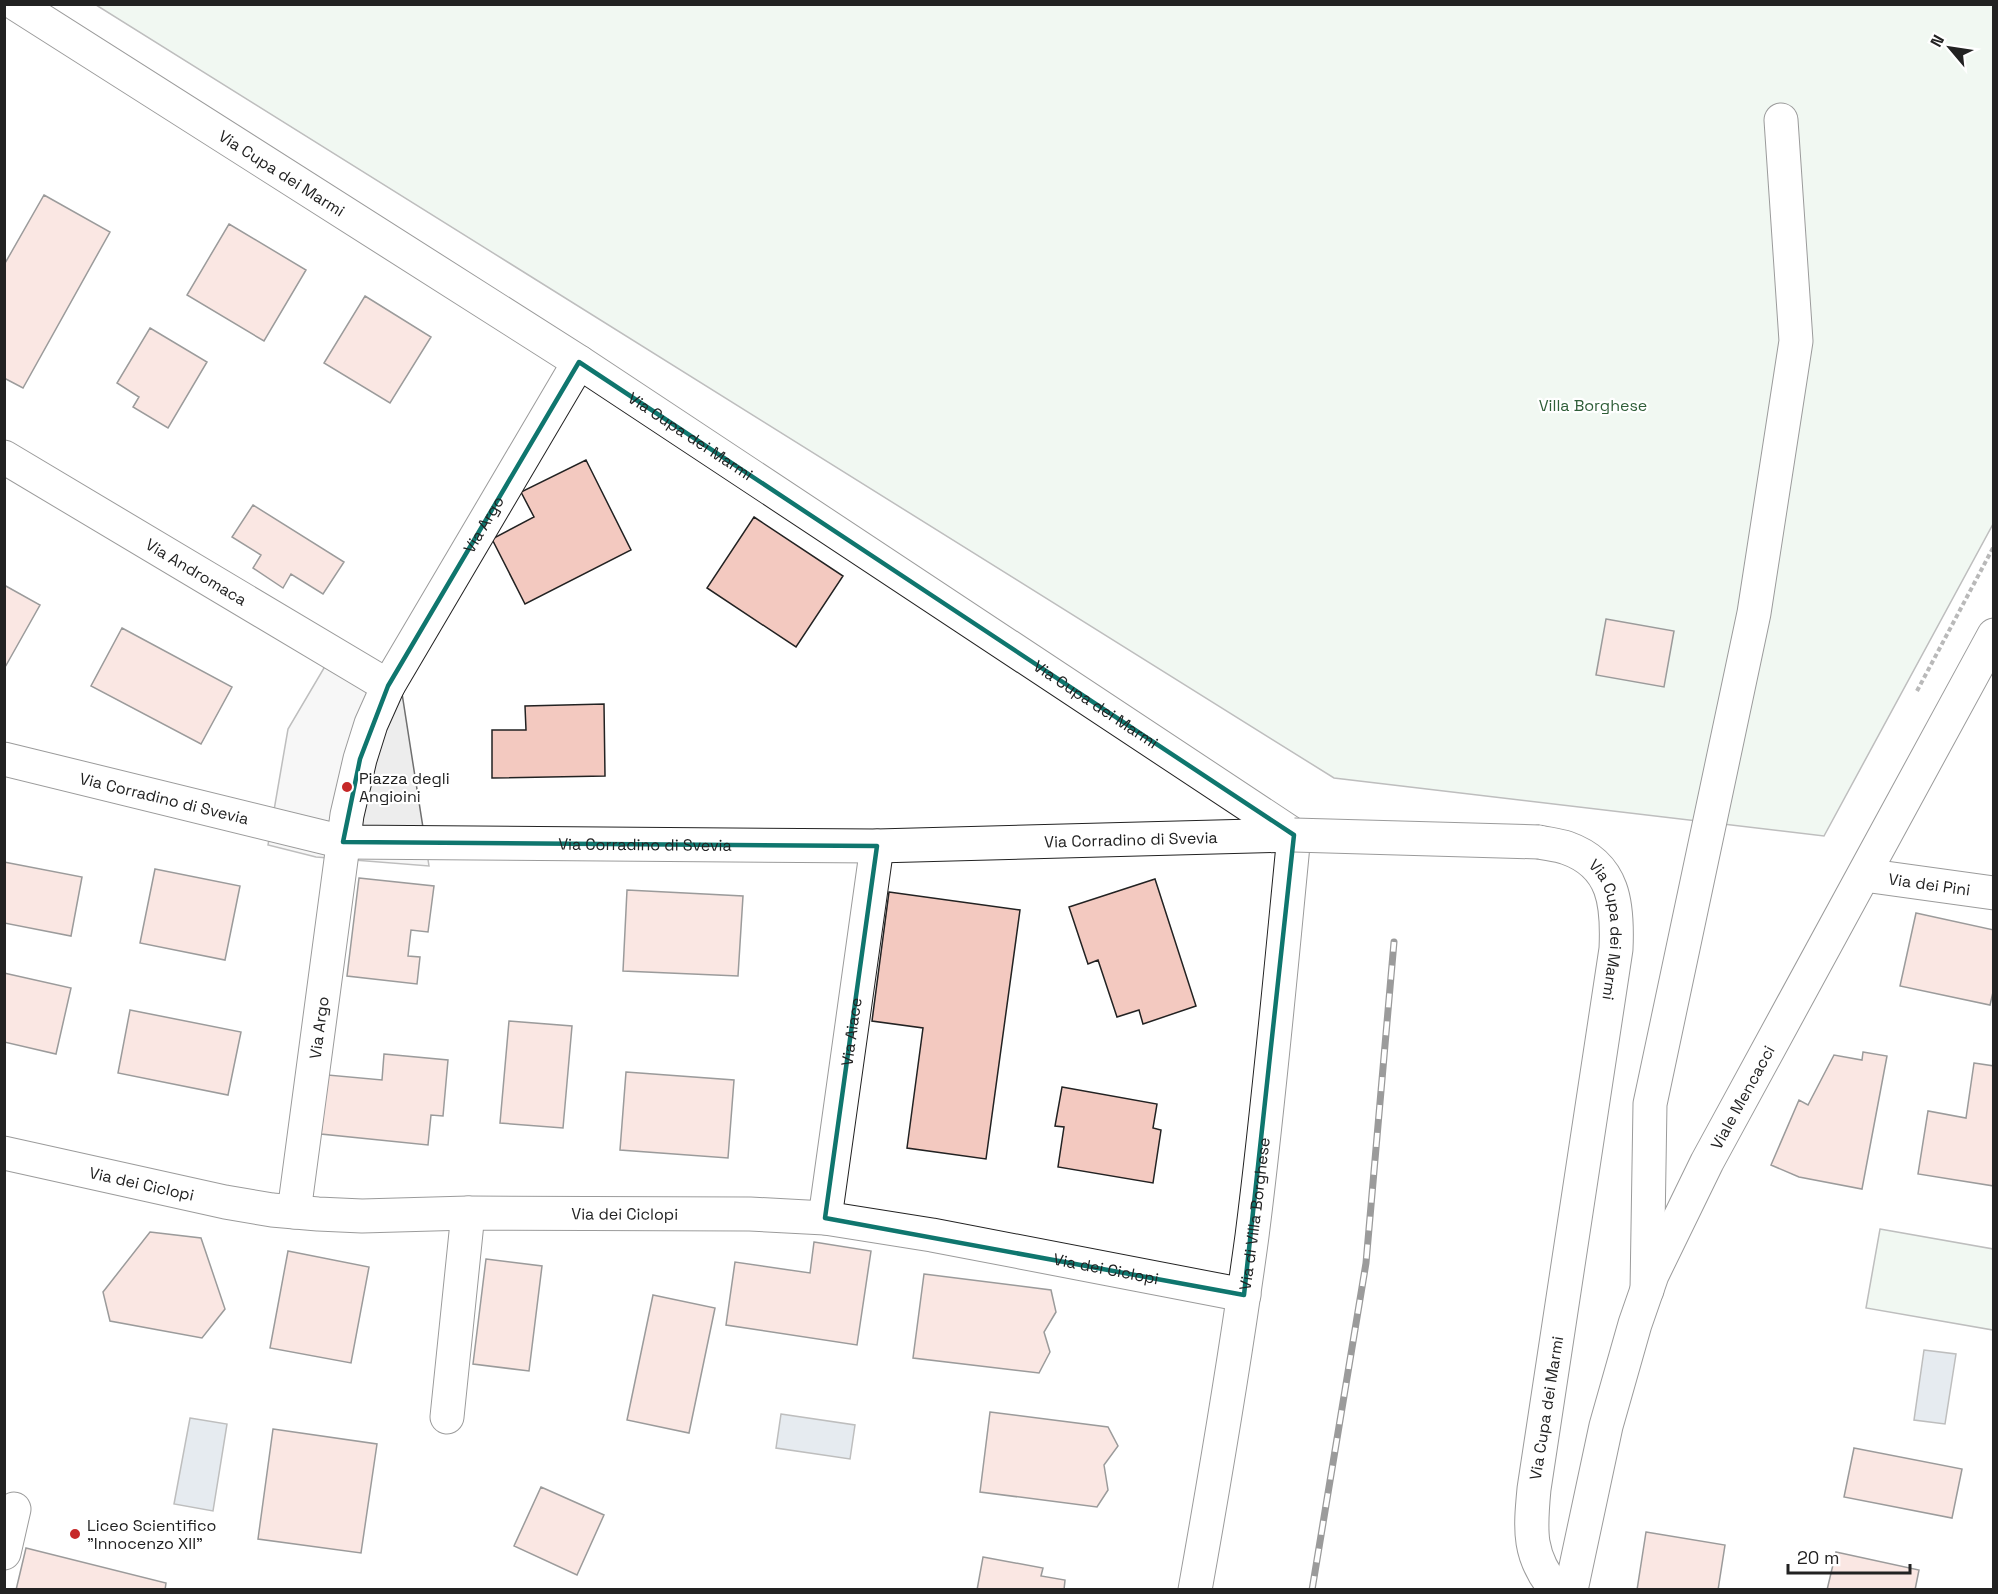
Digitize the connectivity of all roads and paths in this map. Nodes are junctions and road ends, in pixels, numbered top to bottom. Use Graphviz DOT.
graph roads {
  1 [pos="16,4"];
  2 [pos="1781,120"];
  3 [pos="579,362"];
  4 [pos="4,458"];
  5 [pos="1994,635"];
  6 [pos="388,686"];
  7 [pos="4,759"];
  8 [pos="1294,835"];
  9 [pos="344,842"];
  10 [pos="877,846"];
  11 [pos="1864,875"];
  12 [pos="1994,893"];
  13 [pos="4,1153"];
  14 [pos="294,1212"];
  15 [pos="468,1213"];
  16 [pos="825,1218"];
  17 [pos="1647,1290"];
  18 [pos="1244,1295"];
  19 [pos="447,1417"];
  20 [pos="14,1509"];
  21 [pos="4,1553"];
  22 [pos="1195,1590"];
  23 [pos="1556,1590"];
  24 [pos="1571,1590"];
  1 -- 3 [label="street, Via Cupa dei Marmi"];
  2 -- 17 [label="street"];
  3 -- 6 [label="street, Via Argo"];
  3 -- 8 [label="street, Via Cupa dei Marmi"];
  4 -- 6 [label="street, Via Andromaca"];
  5 -- 11 [label="street, Viale Mencacci"];
  6 -- 9 [label="street"];
  7 -- 9 [label="street, Via Corradino di Svevia"];
  8 -- 10 [label="street, Via Corradino di Svevia"];
  8 -- 18 [label="street, Via di Villa Borghese"];
  8 -- 23 [label="street, Via Cupa dei Marmi, bridge"];
  9 -- 10 [label="street, Via Corradino di Svevia"];
  9 -- 14 [label="street, Via Argo"];
  10 -- 16 [label="street, Via Aiace"];
  11 -- 12 [label="street, Via dei Pini"];
  11 -- 17 [label="street, Viale Mencacci"];
  13 -- 14 [label="street, Via dei Ciclopi"];
  14 -- 15 [label="street, Via dei Ciclopi"];
  15 -- 16 [label="street, Via dei Ciclopi"];
  15 -- 19 [label="street"];
  16 -- 18 [label="street, Via dei Ciclopi"];
  17 -- 24 [label="street, Viale Mencacci"];
  18 -- 22 [label="street, Via di Villa Borghese"];
  20 -- 21 [label="street"];
}
